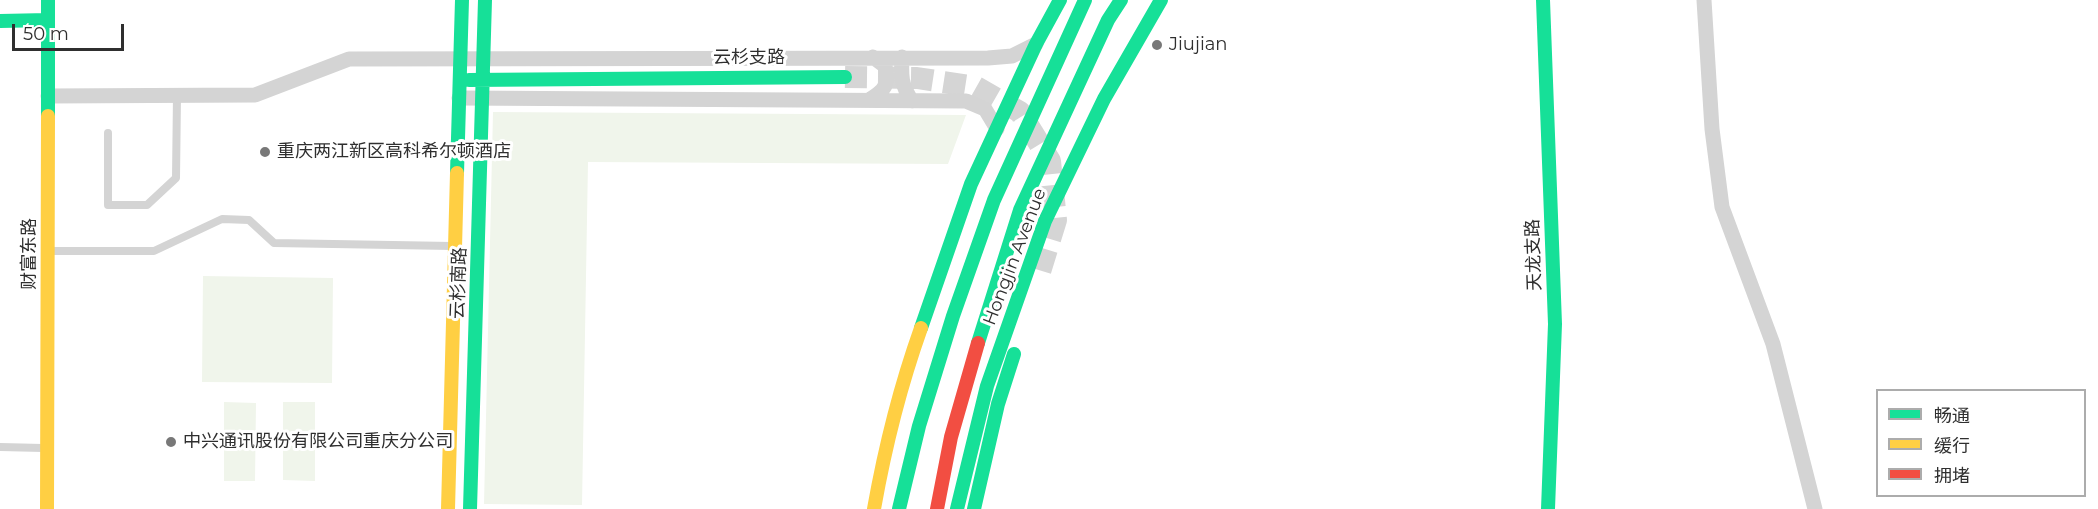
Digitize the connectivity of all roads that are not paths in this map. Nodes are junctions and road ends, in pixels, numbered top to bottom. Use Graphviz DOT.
graph roads {
  1 [pos="48,0"];
  2 [pos="462,0"];
  3 [pos="485,0"];
  4 [pos="1060,0"];
  5 [pos="1085,0"];
  6 [pos="1121,0"];
  7 [pos="1161,0"];
  8 [pos="1543,0"];
  9 [pos="1704,0"];
  10 [pos="0,21"];
  11 [pos="48,21"];
  12 [pos="1036,44"];
  13 [pos="873,57"];
  14 [pos="902,57"];
  15 [pos="460,59"];
  16 [pos="484,59"];
  17 [pos="845,77"];
  18 [pos="459,80"];
  19 [pos="483,80"];
  20 [pos="177,95"];
  21 [pos="48,96"];
  22 [pos="459,98"];
  23 [pos="483,98"];
  24 [pos="868,100"];
  25 [pos="912,101"];
  26 [pos="996,129"];
  27 [pos="108,133"];
  28 [pos="455,246"];
  29 [pos="48,251"];
  30 [pos="1039,275"];
  31 [pos="0,447"];
  32 [pos="47,448"];
  33 [pos="47,509"];
  34 [pos="447,509"];
  35 [pos="470,509"];
  36 [pos="874,509"];
  37 [pos="899,509"];
  38 [pos="937,509"];
  39 [pos="957,509"];
  40 [pos="974,509"];
  41 [pos="1548,509"];
  42 [pos="1815,509"];
  1 -- 11 [label="main road, 财富东路"];
  2 -- 15 [label="main road, 云杉南路"];
  3 -- 16 [label="main road, 云杉南路"];
  4 -- 12 [label="main road"];
  5 -- 37 [label="main road, Hongjin Avenue"];
  6 -- 38 [label="main road, Hongjin Avenue"];
  7 -- 39 [label="main road, Hongjin Avenue"];
  8 -- 41 [label="main road, 天龙支路"];
  9 -- 42 [label="street"];
  10 -- 11 [label="main road"];
  11 -- 21 [label="main road, 财富东路"];
  12 -- 14 [label="street, 云杉支路"];
  12 -- 26 [label="main road"];
  13 -- 14 [label="street, 云杉支路"];
  13 -- 16 [label="street, 云杉支路"];
  13 -- 24 [label="street"];
  14 -- 25 [label="street"];
  15 -- 16 [label="street, 云杉支路"];
  15 -- 18 [label="main road, 云杉南路"];
  15 -- 20 [label="street, 云杉支路"];
  16 -- 19 [label="main road, 云杉南路"];
  17 -- 19 [label="main road"];
  18 -- 19 [label="main road"];
  18 -- 22 [label="main road, 云杉南路"];
  19 -- 23 [label="main road, 云杉南路"];
  20 -- 21 [label="street, 云杉支路"];
  20 -- 27 [label="lane"];
  21 -- 29 [label="main road, 财富东路"];
  22 -- 23 [label="street"];
  22 -- 28 [label="main road, 云杉南路"];
  23 -- 24 [label="street"];
  23 -- 35 [label="main road, 云杉南路"];
  24 -- 25 [label="street"];
  25 -- 26 [label="street"];
  26 -- 36 [label="main road"];
  28 -- 29 [label="lane"];
  28 -- 34 [label="main road, 云杉南路"];
  29 -- 32 [label="main road, 财富东路"];
  30 -- 40 [label="main road"];
  31 -- 32 [label="lane"];
  32 -- 33 [label="main road, 财富东路"];
}
